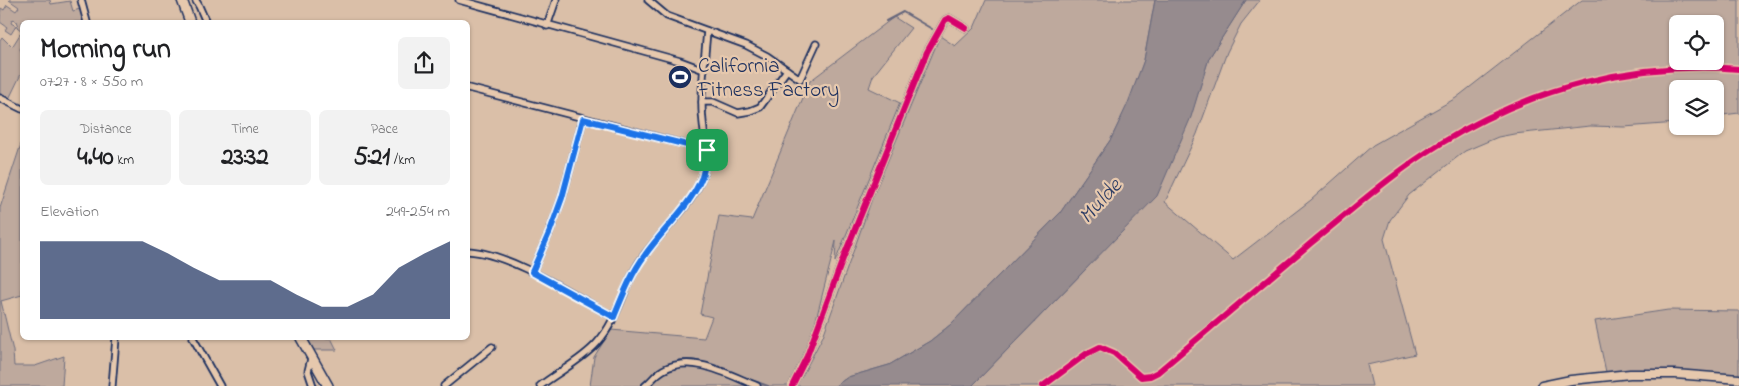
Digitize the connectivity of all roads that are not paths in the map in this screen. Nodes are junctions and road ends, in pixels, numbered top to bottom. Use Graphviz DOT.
graph roads {
  1 [pos="81,0"];
  2 [pos="459,0"];
  3 [pos="556,0"];
  4 [pos="648,0"];
  5 [pos="196,1"];
  6 [pos="184,4"];
  7 [pos="86,20"];
  8 [pos="189,20"];
  9 [pos="205,20"];
  10 [pos="547,26"];
  11 [pos="966,28"];
  12 [pos="707,31"];
  13 [pos="816,44"];
  14 [pos="704,70"];
  15 [pos="787,70"];
  16 [pos="470,89"];
  17 [pos="0,98"];
  18 [pos="702,102"];
  19 [pos="20,108"];
  20 [pos="583,119"];
  21 [pos="707,150"];
  22 [pos="470,251"];
  23 [pos="532,272"];
  24 [pos="614,317"];
  25 [pos="116,340"];
  26 [pos="194,340"];
  27 [pos="302,340"];
  28 [pos="492,347"];
  29 [pos="312,359"];
  30 [pos="1739,379"];
  31 [pos="112,386"];
  32 [pos="220,386"];
  33 [pos="313,386"];
  34 [pos="328,386"];
  35 [pos="445,386"];
  36 [pos="540,386"];
  37 [pos="645,386"];
  38 [pos="757,386"];
  39 [pos="792,386"];
  40 [pos="1542,386"];
  1 -- 7 [label="street"];
  2 -- 10 [label="street"];
  3 -- 10 [label="street"];
  4 -- 12 [label="street"];
  5 -- 6 [label="street"];
  5 -- 9 [label="street"];
  6 -- 8 [label="main road"];
  10 -- 14 [label="street"];
  11 -- 39 [label="street"];
  12 -- 14 [label="street"];
  12 -- 15 [label="street"];
  13 -- 15 [label="street"];
  14 -- 18 [label="street"];
  15 -- 18 [label="street"];
  16 -- 20 [label="street"];
  17 -- 19 [label="street"];
  18 -- 21 [label="street"];
  20 -- 21 [label="street"];
  20 -- 23 [label="street"];
  21 -- 24 [label="street"];
  22 -- 23 [label="street"];
  23 -- 24 [label="street"];
  24 -- 36 [label="street"];
  25 -- 31 [label="street"];
  26 -- 32 [label="street"];
  27 -- 29 [label="main road"];
  28 -- 35 [label="street"];
  29 -- 33 [label="street"];
  29 -- 34 [label="main road"];
  30 -- 40 [label="main road"];
  37 -- 38 [label="street"];
}
